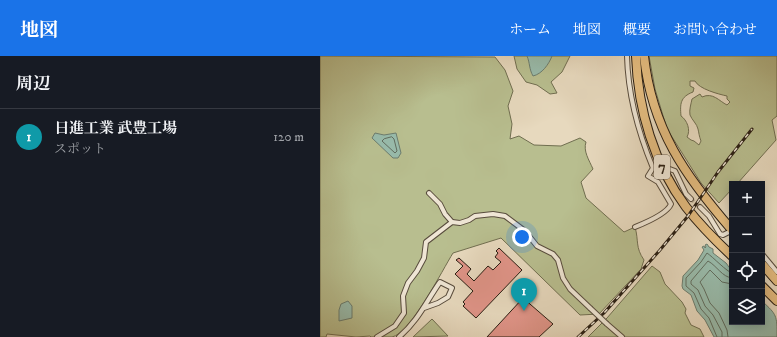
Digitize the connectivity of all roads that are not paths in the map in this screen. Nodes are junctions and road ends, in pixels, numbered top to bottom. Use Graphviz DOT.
graph roads {
  1 [pos="627,56"];
  2 [pos="636,56"];
  3 [pos="644,56"];
  4 [pos="667,168"];
  5 [pos="429,193"];
  6 [pos="691,200"];
  7 [pos="700,207"];
  8 [pos="452,222"];
  9 [pos="636,227"];
  10 [pos="729,228"];
  11 [pos="729,232"];
  12 [pos="729,253"];
  13 [pos="765,258"];
  14 [pos="765,267"];
  15 [pos="777,272"];
  16 [pos="777,281"];
  17 [pos="765,289"];
  18 [pos="777,301"];
  19 [pos="424,308"];
  20 [pos="377,337"];
  21 [pos="399,337"];
  22 [pos="622,337"];
  1 -- 9 [label="street"];
  2 -- 12 [label="highway, 7"];
  3 -- 10 [label="highway, 7"];
  4 -- 6 [label="street"];
  5 -- 8 [label="street"];
  7 -- 11 [label="street"];
  8 -- 20 [label="street"];
  8 -- 22 [label="street, bridge"];
  13 -- 15 [label="street"];
  14 -- 16 [label="highway"];
  17 -- 18 [label="highway"];
  19 -- 19 [label="street"];
  19 -- 21 [label="street"];
}
